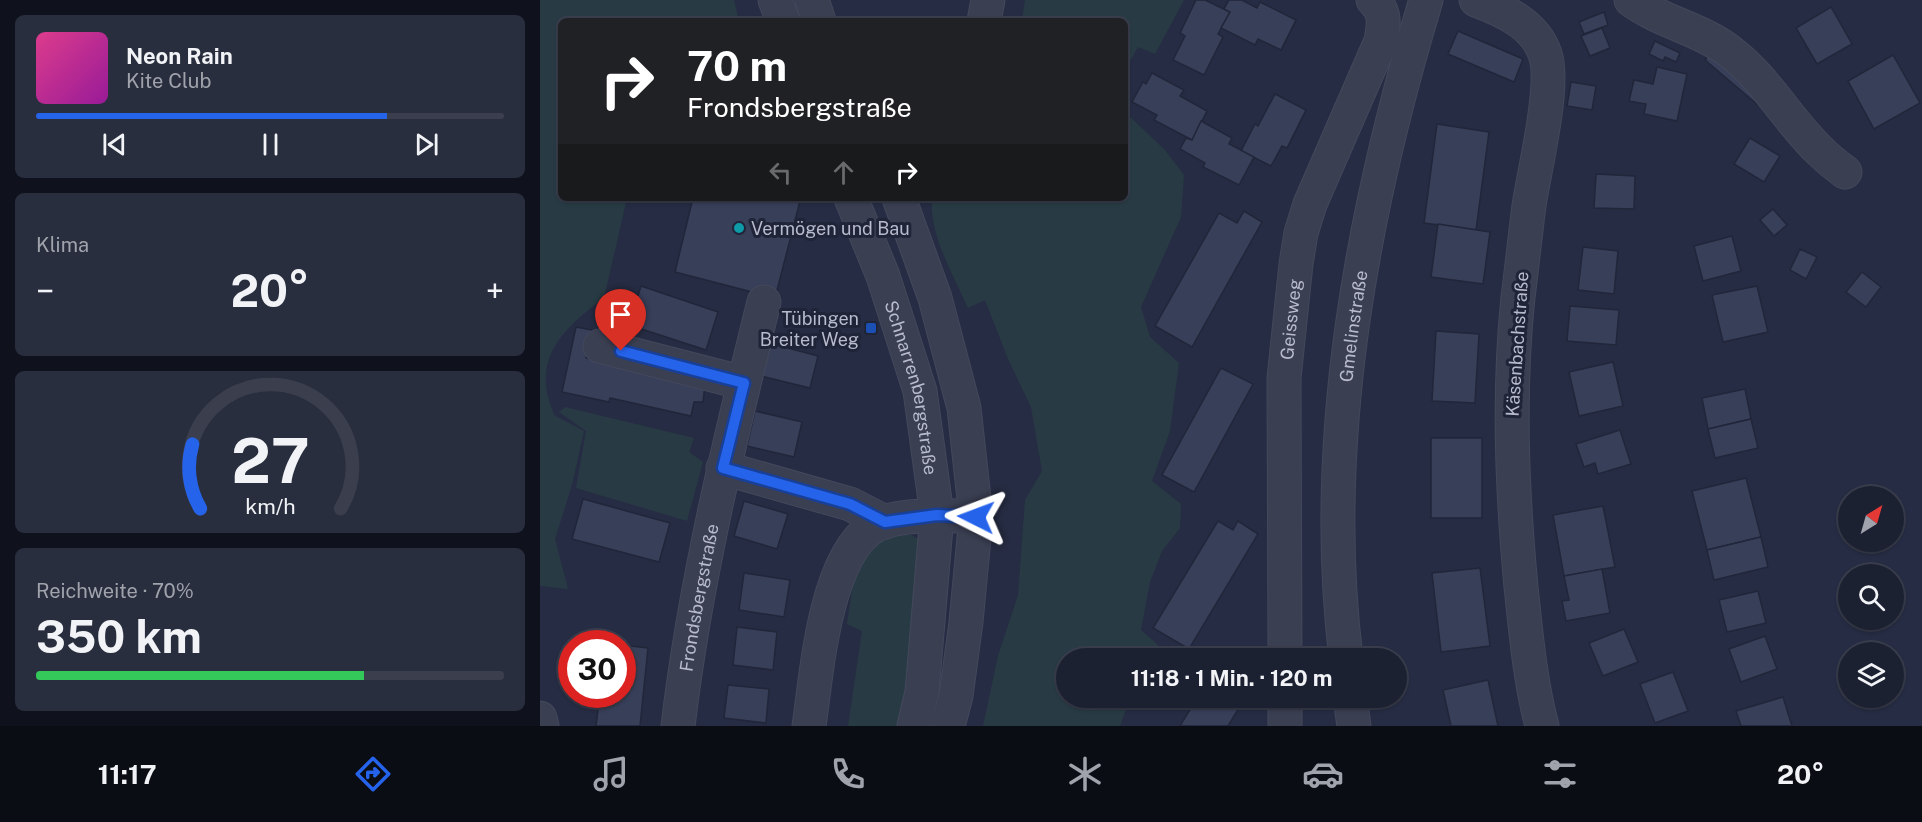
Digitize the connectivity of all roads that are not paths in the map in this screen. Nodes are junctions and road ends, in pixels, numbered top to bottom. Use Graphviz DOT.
graph roads {
  1 [pos="775,0"];
  2 [pos="812,0"];
  3 [pos="988,0"];
  4 [pos="1373,0"];
  5 [pos="1426,0"];
  6 [pos="1476,0"];
  7 [pos="1631,0"];
  8 [pos="782,18"];
  9 [pos="818,18"];
  10 [pos="985,18"];
  11 [pos="1845,172"];
  12 [pos="852,201"];
  13 [pos="899,201"];
  14 [pos="764,302"];
  15 [pos="600,346"];
  16 [pos="744,383"];
  17 [pos="723,468"];
  18 [pos="937,515"];
  19 [pos="976,517"];
  20 [pos="885,522"];
  21 [pos="1285,648"];
  22 [pos="1345,648"];
  23 [pos="1285,708"];
  24 [pos="1351,708"];
  25 [pos="540,718"];
  26 [pos="542,726"];
  27 [pos="678,726"];
  28 [pos="809,726"];
  29 [pos="914,726"];
  30 [pos="948,726"];
  31 [pos="1285,726"];
  32 [pos="1354,726"];
  33 [pos="1542,726"];
  1 -- 8 [label="street"];
  2 -- 9 [label="street"];
  3 -- 10 [label="street"];
  4 -- 21 [label="street, Geissweg"];
  5 -- 22 [label="street, Gmelinstraße"];
  6 -- 33 [label="street, Käsenbachstraße"];
  7 -- 11 [label="street"];
  12 -- 18 [label="street, Schnarrenbergstraße"];
  13 -- 19 [label="street"];
  14 -- 16 [label="street, Frondsbergstraße"];
  15 -- 16 [label="street"];
  16 -- 17 [label="street, Frondsbergstraße"];
  17 -- 20 [label="street"];
  17 -- 27 [label="street, Frondsbergstraße"];
  18 -- 19 [label="street"];
  18 -- 20 [label="street"];
  18 -- 29 [label="street, Schnarrenbergstraße"];
  19 -- 30 [label="street"];
  20 -- 28 [label="street"];
  23 -- 31 [label="street"];
  24 -- 32 [label="street"];
  25 -- 26 [label="street"];
}
